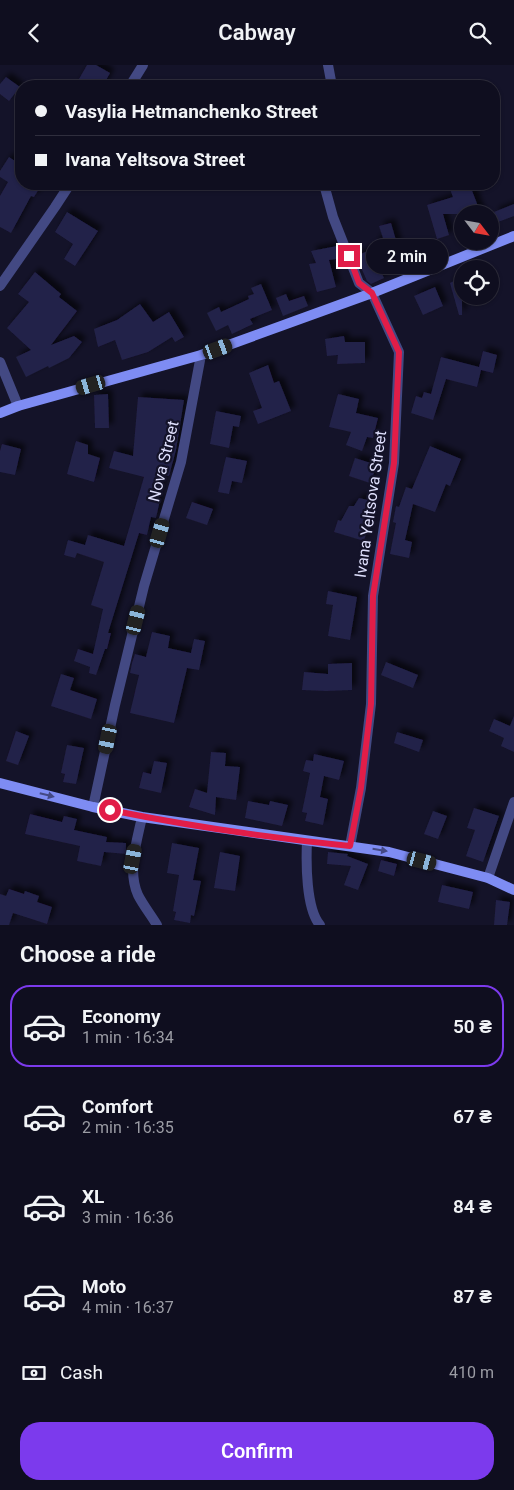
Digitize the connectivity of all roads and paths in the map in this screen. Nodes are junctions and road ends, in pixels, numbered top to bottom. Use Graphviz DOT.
graph roads {
  1 [pos="143,65"];
  2 [pos="328,65"];
  3 [pos="134,80"];
  4 [pos="331,80"];
  5 [pos="66,190"];
  6 [pos="326,190"];
  7 [pos="514,235"];
  8 [pos="0,286"];
  9 [pos="372,293"];
  10 [pos="201,355"];
  11 [pos="0,362"];
  12 [pos="18,406"];
  13 [pos="0,413"];
  14 [pos="0,783"];
  15 [pos="514,802"];
  16 [pos="93,807"];
  17 [pos="142,817"];
  18 [pos="307,841"];
  19 [pos="350,846"];
  20 [pos="488,878"];
  21 [pos="514,890"];
  22 [pos="157,925"];
  23 [pos="320,925"];
  1 -- 3 [label="street"];
  2 -- 4 [label="street"];
  5 -- 8 [label="street"];
  6 -- 9 [label="street, Ivana Yeltsova Street"];
  7 -- 9 [label="main road"];
  9 -- 10 [label="main road"];
  9 -- 19 [label="street, Ivana Yeltsova Street"];
  10 -- 12 [label="main road"];
  10 -- 16 [label="street, Nova Street"];
  11 -- 12 [label="street"];
  12 -- 13 [label="main road"];
  14 -- 16 [label="main road, one-way"];
  15 -- 20 [label="street"];
  16 -- 17 [label="main road"];
  17 -- 18 [label="main road"];
  17 -- 22 [label="street"];
  18 -- 19 [label="main road"];
  18 -- 23 [label="street"];
  19 -- 20 [label="main road, one-way"];
  20 -- 21 [label="main road"];
}
